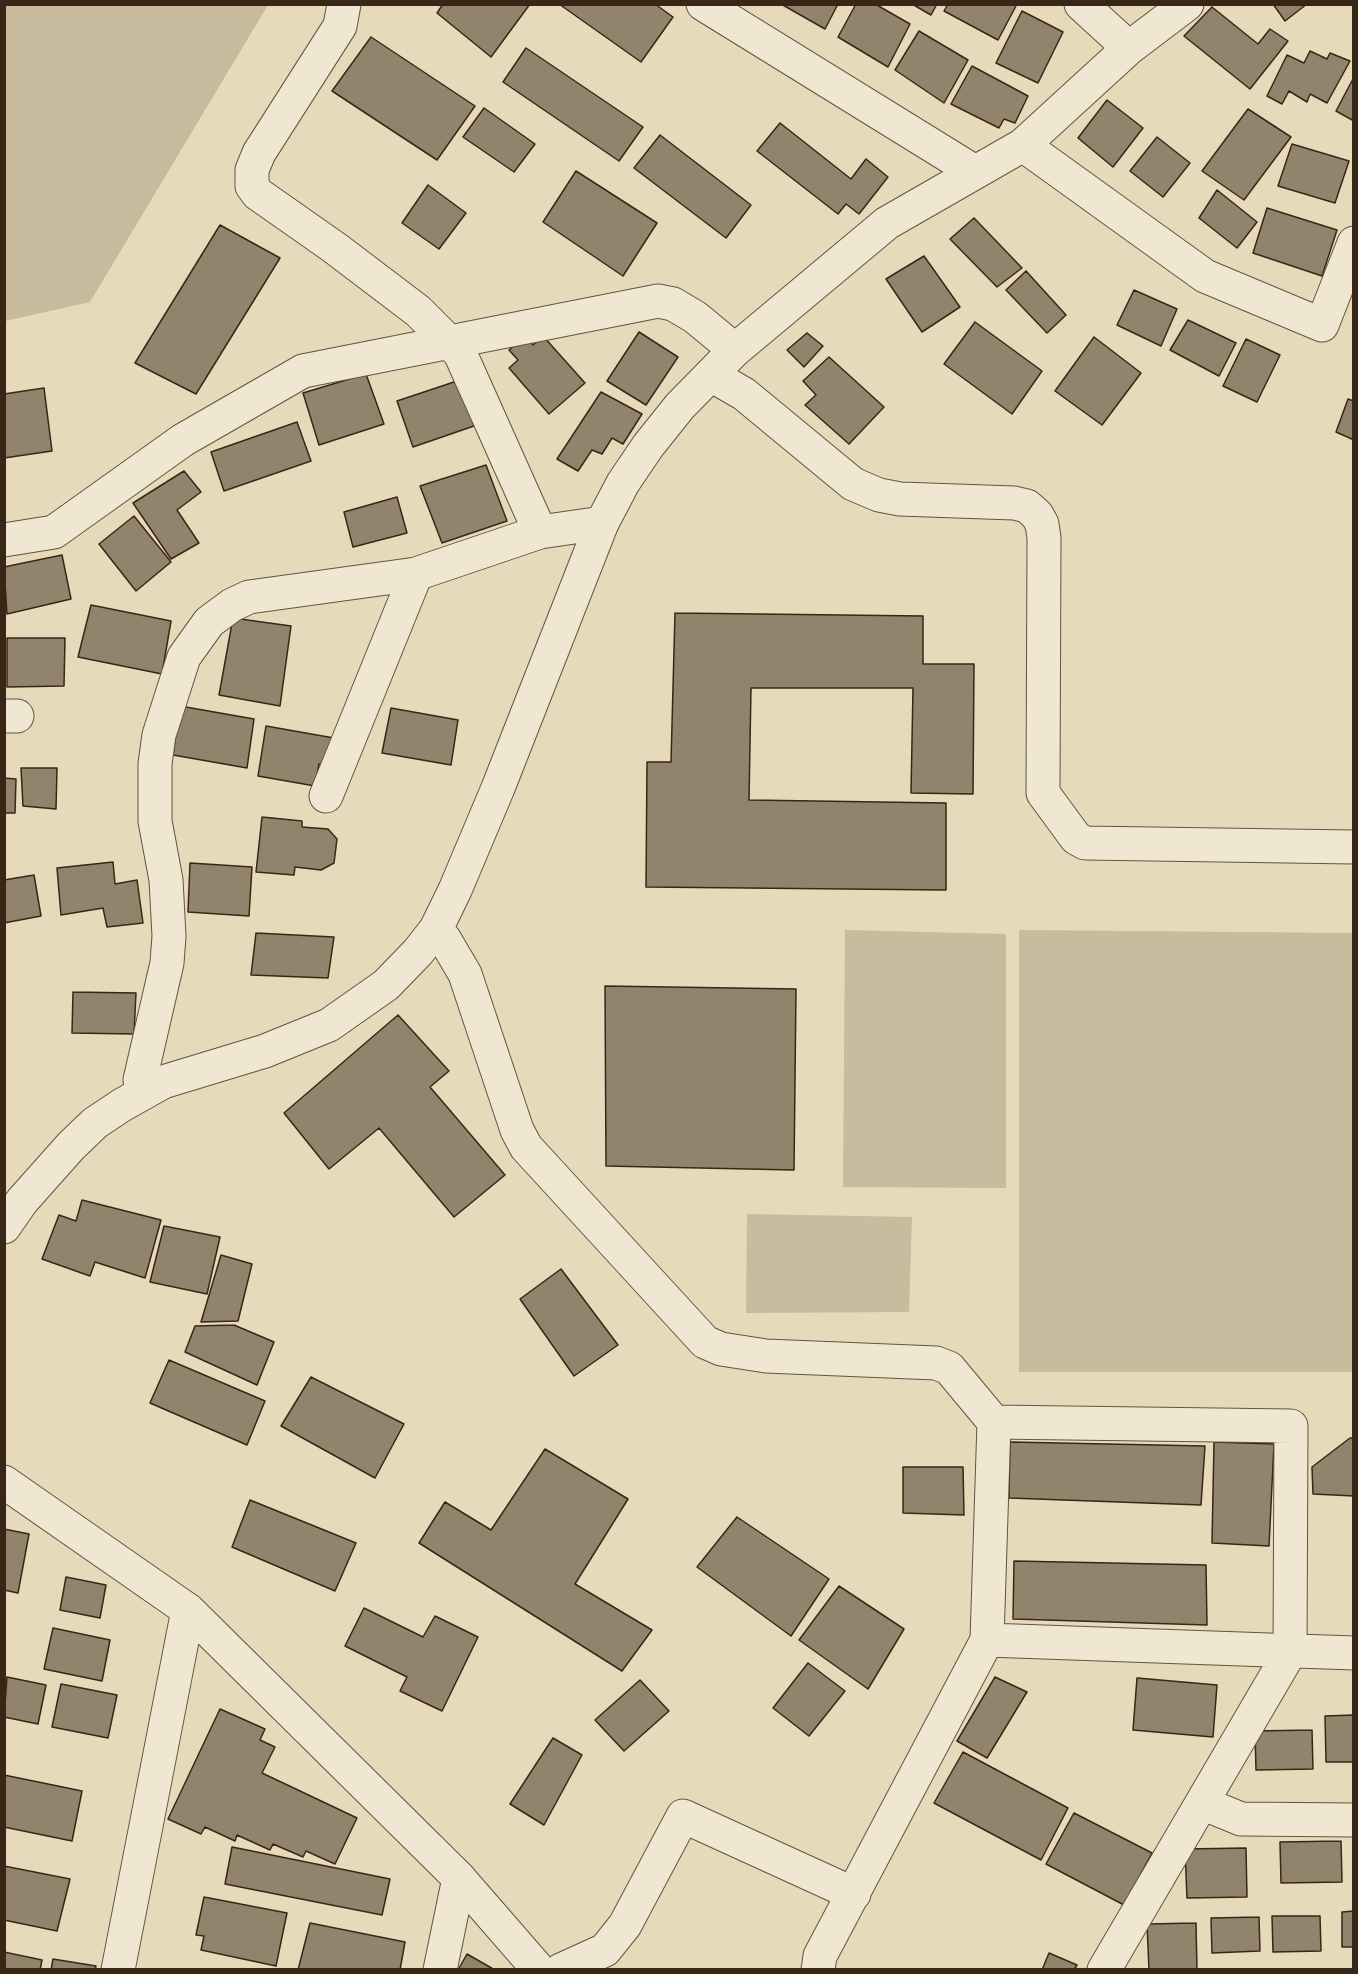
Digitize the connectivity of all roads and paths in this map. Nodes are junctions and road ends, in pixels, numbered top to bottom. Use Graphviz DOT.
graph roads {
  1 [pos="344,4"];
  2 [pos="703,4"];
  3 [pos="1081,4"];
  4 [pos="1187,4"];
  5 [pos="1129,48"];
  6 [pos="1023,145"];
  7 [pos="975,172"];
  8 [pos="1353,243"];
  9 [pos="452,343"];
  10 [pos="735,350"];
  11 [pos="711,375"];
  12 [pos="602,523"];
  13 [pos="540,532"];
  14 [pos="4,540"];
  15 [pos="416,574"];
  16 [pos="326,796"];
  17 [pos="1353,848"];
  18 [pos="436,929"];
  19 [pos="142,1093"];
  20 [pos="4,1227"];
  21 [pos="994,1422"];
  22 [pos="4,1482"];
  23 [pos="188,1610"];
  24 [pos="987,1640"];
  25 [pos="1290,1652"];
  26 [pos="1353,1653"];
  27 [pos="1202,1803"];
  28 [pos="1353,1820"];
  29 [pos="459,1878"];
  30 [pos="854,1894"];
  31 [pos="118,1970"];
  32 [pos="440,1970"];
  33 [pos="539,1970"];
  34 [pos="561,1970"];
  35 [pos="818,1970"];
  36 [pos="1104,1970"];
  1 -- 9 [label="street"];
  2 -- 7 [label="street"];
  3 -- 5 [label="street"];
  4 -- 5 [label="street"];
  5 -- 6 [label="street"];
  6 -- 7 [label="street"];
  6 -- 8 [label="street"];
  7 -- 10 [label="street"];
  9 -- 10 [label="street"];
  9 -- 13 [label="street"];
  9 -- 14 [label="street"];
  10 -- 11 [label="street"];
  11 -- 12 [label="street"];
  11 -- 17 [label="street"];
  12 -- 13 [label="street"];
  12 -- 18 [label="street"];
  13 -- 15 [label="street"];
  15 -- 16 [label="street"];
  15 -- 19 [label="street"];
  18 -- 19 [label="street"];
  18 -- 21 [label="street"];
  19 -- 20 [label="street"];
  21 -- 24 [label="street"];
  21 -- 25 [label="street"];
  22 -- 23 [label="street"];
  23 -- 29 [label="street"];
  23 -- 31 [label="street"];
  24 -- 25 [label="street"];
  24 -- 30 [label="street"];
  25 -- 26 [label="street"];
  25 -- 27 [label="street"];
  27 -- 28 [label="street"];
  27 -- 36 [label="street"];
  29 -- 32 [label="street"];
  29 -- 33 [label="street"];
  30 -- 34 [label="street"];
  30 -- 35 [label="street"];
}
